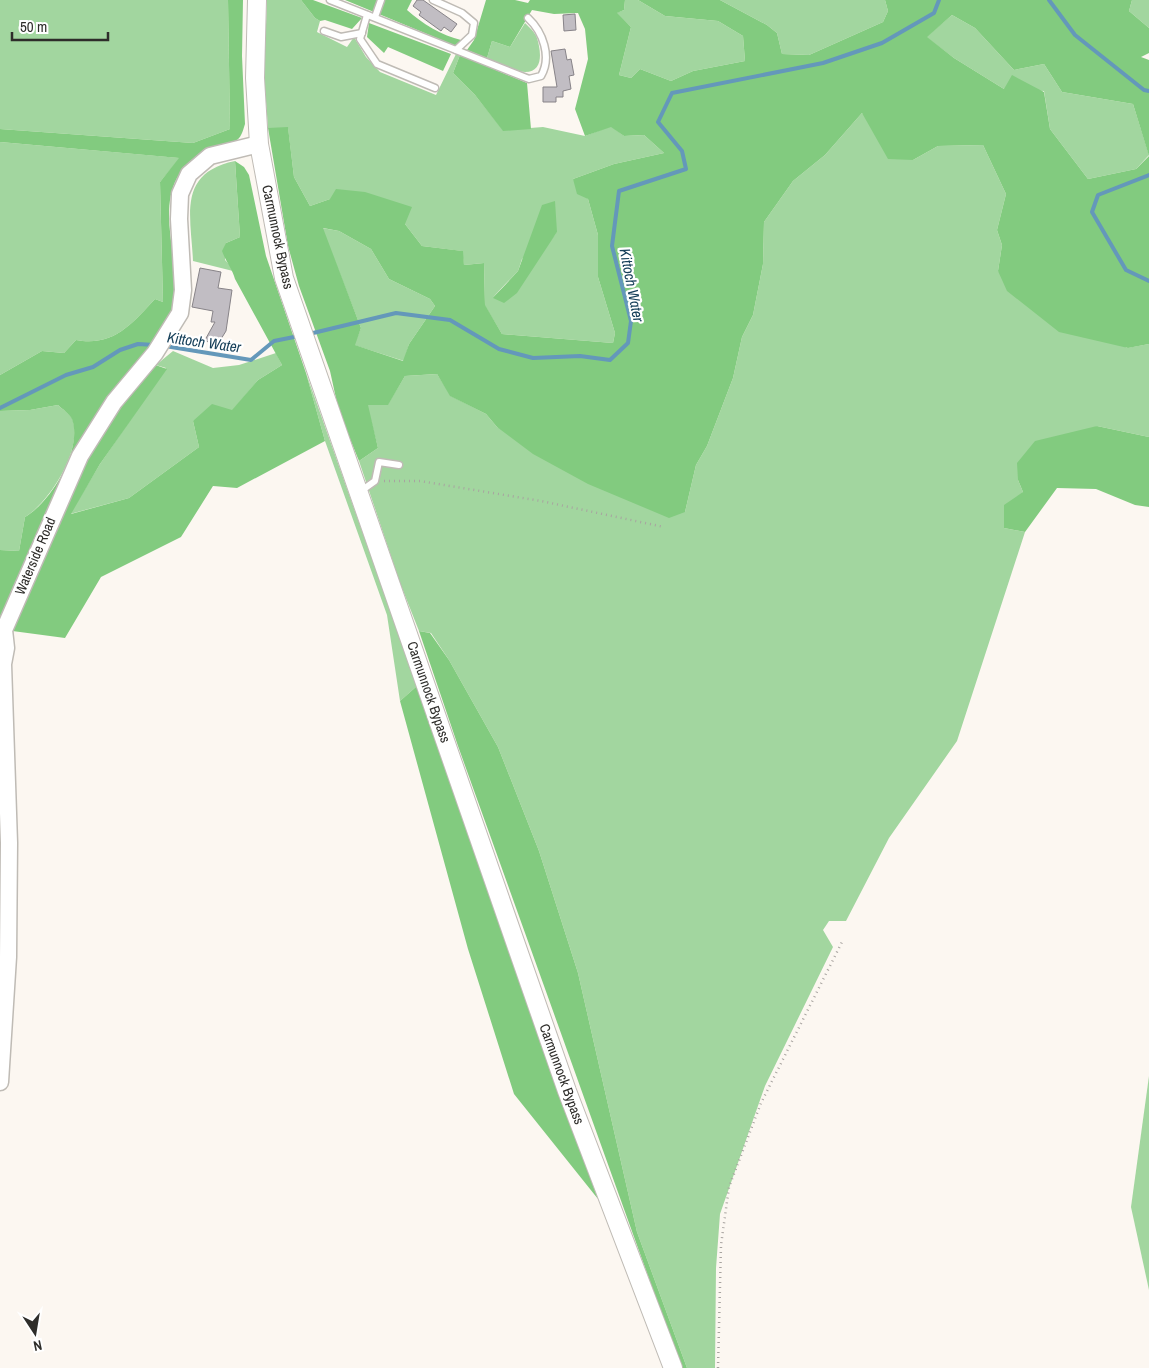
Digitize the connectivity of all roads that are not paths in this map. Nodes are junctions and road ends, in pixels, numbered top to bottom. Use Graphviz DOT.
graph roads {
  1 [pos="257,0"];
  2 [pos="330,0"];
  3 [pos="381,0"];
  4 [pos="433,0"];
  5 [pos="367,15"];
  6 [pos="375,17"];
  7 [pos="528,18"];
  8 [pos="324,32"];
  9 [pos="362,33"];
  10 [pos="456,50"];
  11 [pos="436,88"];
  12 [pos="259,144"];
  13 [pos="399,465"];
  14 [pos="360,491"];
  15 [pos="3,648"];
  16 [pos="0,1082"];
  17 [pos="673,1368"];
  1 -- 12 [label="main road, Carmunnock Bypass"];
  2 -- 5 [label="lane"];
  3 -- 6 [label="lane"];
  4 -- 10 [label="lane"];
  5 -- 6 [label="lane"];
  5 -- 9 [label="lane"];
  6 -- 10 [label="lane"];
  7 -- 10 [label="lane"];
  8 -- 9 [label="lane"];
  9 -- 11 [label="lane"];
  12 -- 14 [label="main road, Carmunnock Bypass"];
  12 -- 15 [label="street, Waterside Road"];
  13 -- 14 [label="lane"];
  14 -- 17 [label="main road, Carmunnock Bypass"];
  15 -- 16 [label="street, Waterside Road"];
}
